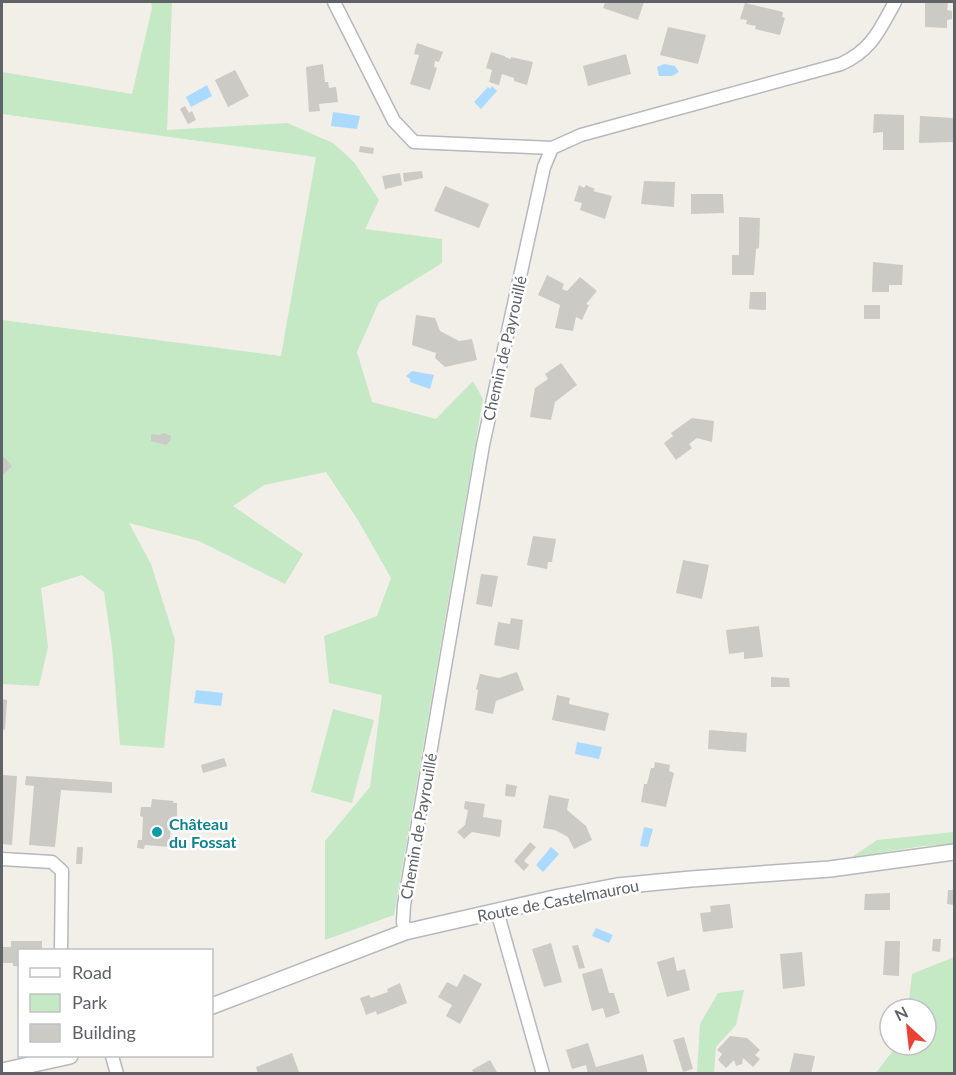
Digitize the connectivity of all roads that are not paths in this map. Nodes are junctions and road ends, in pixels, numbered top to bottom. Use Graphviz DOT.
graph roads {
  1 [pos="334,2"];
  2 [pos="895,2"];
  3 [pos="552,148"];
  4 [pos="954,852"];
  5 [pos="2,859"];
  6 [pos="496,911"];
  7 [pos="405,932"];
  8 [pos="61,949"];
  9 [pos="213,1006"];
  10 [pos="63,1057"];
  11 [pos="112,1057"];
  12 [pos="2,1071"];
  13 [pos="117,1074"];
  14 [pos="543,1074"];
  1 -- 3 [label="street"];
  2 -- 3 [label="street"];
  3 -- 7 [label="street, Chemin de Payrouillé"];
  4 -- 6 [label="street, Route de Castelmaurou"];
  5 -- 8 [label="street"];
  6 -- 7 [label="street, Route de Castelmaurou"];
  6 -- 14 [label="street"];
  7 -- 9 [label="street, Route de Castelmaurou"];
  10 -- 12 [label="street"];
  11 -- 13 [label="street"];
}
